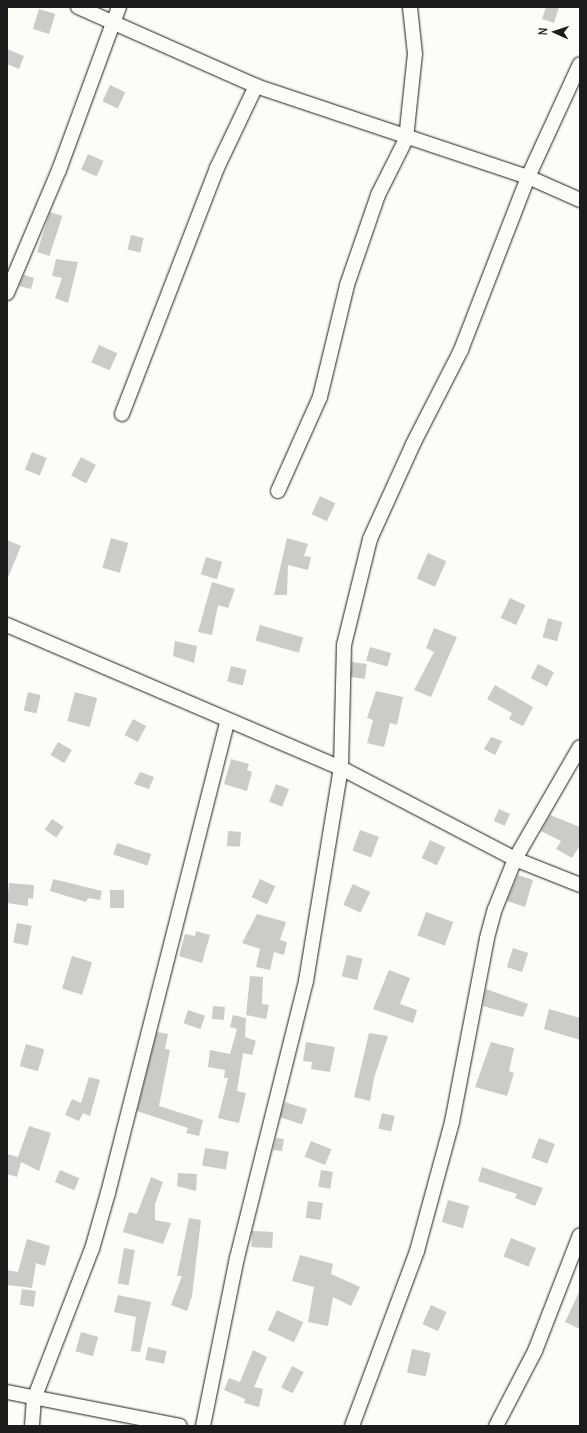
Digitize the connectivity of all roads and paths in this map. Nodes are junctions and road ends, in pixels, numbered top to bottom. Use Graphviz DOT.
graph roads {
  1 [pos="78,7"];
  2 [pos="119,7"];
  3 [pos="410,7"];
  4 [pos="116,23"];
  5 [pos="580,64"];
  6 [pos="256,86"];
  7 [pos="406,139"];
  8 [pos="528,177"];
  9 [pos="580,200"];
  10 [pos="7,293"];
  11 [pos="122,414"];
  12 [pos="278,491"];
  13 [pos="7,625"];
  14 [pos="227,721"];
  15 [pos="580,747"];
  16 [pos="341,768"];
  17 [pos="514,859"];
  18 [pos="580,885"];
  19 [pos="580,1235"];
  20 [pos="7,1392"];
  21 [pos="34,1399"];
  22 [pos="32,1426"];
  23 [pos="180,1426"];
  24 [pos="203,1426"];
  25 [pos="352,1426"];
  26 [pos="496,1426"];
  1 -- 4 [label="street"];
  2 -- 4 [label="street"];
  3 -- 7 [label="street"];
  4 -- 6 [label="street"];
  4 -- 10 [label="street"];
  5 -- 8 [label="street"];
  6 -- 7 [label="street"];
  6 -- 11 [label="street"];
  7 -- 8 [label="street"];
  7 -- 12 [label="street"];
  8 -- 9 [label="street"];
  8 -- 16 [label="street"];
  13 -- 14 [label="street"];
  14 -- 16 [label="street"];
  14 -- 21 [label="street"];
  15 -- 17 [label="street"];
  16 -- 17 [label="street"];
  16 -- 24 [label="street"];
  17 -- 18 [label="street"];
  17 -- 25 [label="street"];
  19 -- 26 [label="street"];
  20 -- 21 [label="street"];
  21 -- 22 [label="street"];
  21 -- 23 [label="street"];
}
